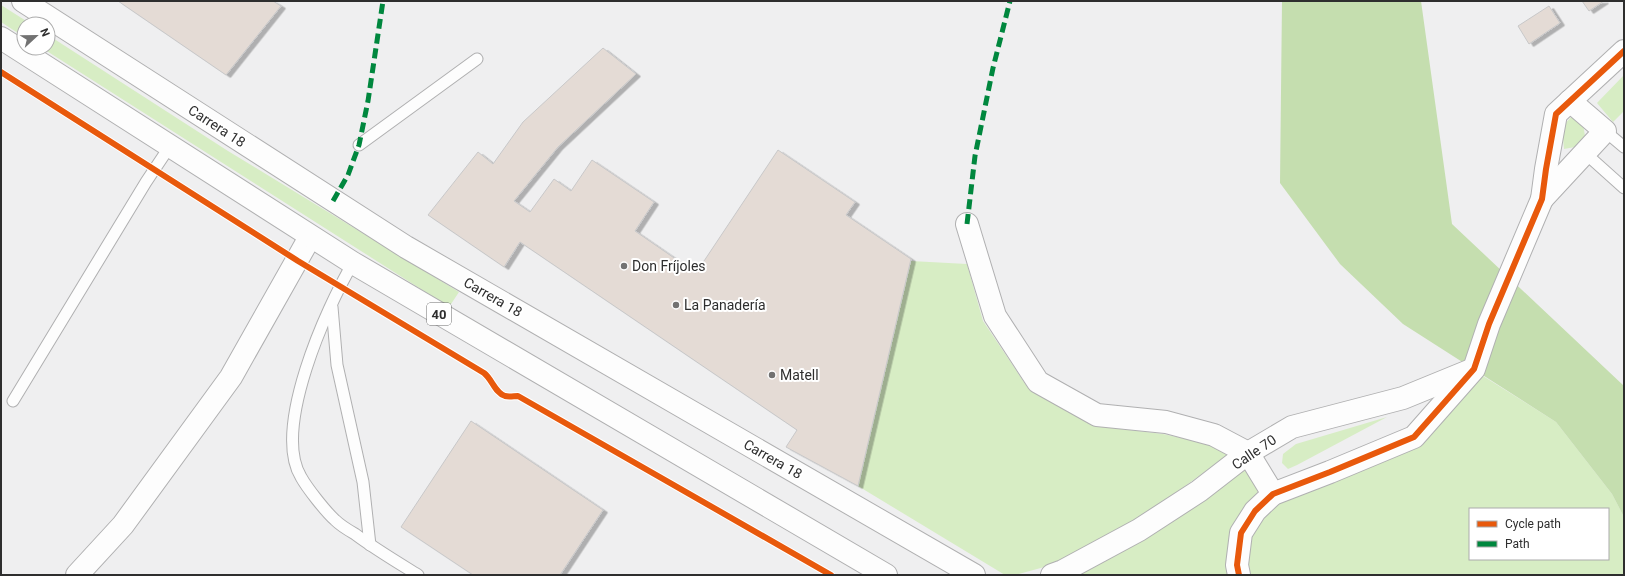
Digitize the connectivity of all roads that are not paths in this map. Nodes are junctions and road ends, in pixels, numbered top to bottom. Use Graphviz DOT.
graph roads {
  1 [pos="23,1"];
  2 [pos="1,38"];
  3 [pos="1624,51"];
  4 [pos="477,59"];
  5 [pos="1570,101"];
  6 [pos="1605,131"];
  7 [pos="359,145"];
  8 [pos="170,146"];
  9 [pos="1624,147"];
  10 [pos="1585,153"];
  11 [pos="1624,188"];
  12 [pos="1542,199"];
  13 [pos="967,224"];
  14 [pos="310,237"];
  15 [pos="352,263"];
  16 [pos="332,304"];
  17 [pos="1474,370"];
  18 [pos="13,401"];
  19 [pos="1248,453"];
  20 [pos="1272,494"];
  21 [pos="370,545"];
  22 [pos="77,575"];
  23 [pos="418,575"];
  24 [pos="886,575"];
  25 [pos="974,575"];
  26 [pos="1052,575"];
  27 [pos="1239,575"];
  1 -- 25 [label="street, Carrera 18"];
  2 -- 8 [label="street, 40"];
  3 -- 5 [label="street"];
  4 -- 7 [label="lane"];
  5 -- 6 [label="street"];
  5 -- 12 [label="street"];
  6 -- 9 [label="lane"];
  6 -- 10 [label="street"];
  8 -- 14 [label="street, 40"];
  8 -- 18 [label="lane"];
  10 -- 11 [label="lane"];
  10 -- 12 [label="street"];
  12 -- 17 [label="street"];
  13 -- 19 [label="street"];
  14 -- 15 [label="street, 40"];
  14 -- 22 [label="street"];
  15 -- 16 [label="lane"];
  15 -- 24 [label="street, 40"];
  16 -- 21 [label="lane"];
  16 -- 21 [label="lane"];
  17 -- 19 [label="street, Calle 70"];
  17 -- 20 [label="street"];
  19 -- 20 [label="street"];
  19 -- 26 [label="street, Calle 70"];
  20 -- 27 [label="street"];
  21 -- 23 [label="lane"];
}
